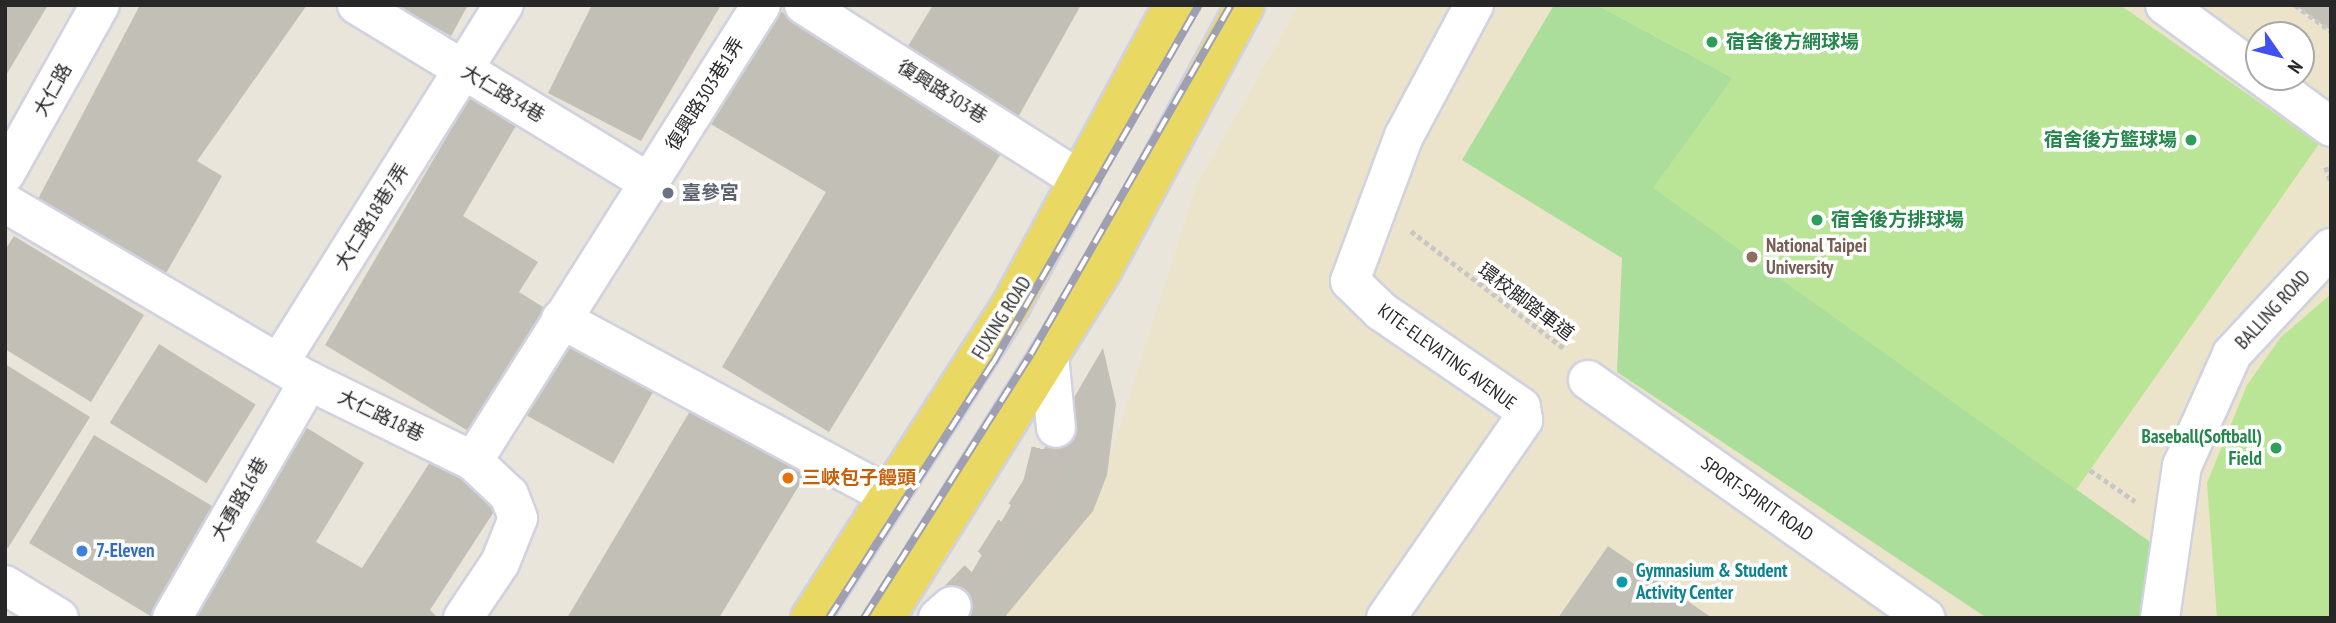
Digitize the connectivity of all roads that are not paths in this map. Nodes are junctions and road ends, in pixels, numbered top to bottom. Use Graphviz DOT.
graph roads {
  1 [pos="100,5"];
  2 [pos="357,5"];
  3 [pos="504,5"];
  4 [pos="761,5"];
  5 [pos="804,5"];
  6 [pos="1173,5"];
  7 [pos="1245,5"];
  8 [pos="1474,5"];
  9 [pos="2165,5"];
  10 [pos="2245,64"];
  11 [pos="464,70"];
  12 [pos="2282,91"];
  13 [pos="2331,127"];
  14 [pos="5,174"];
  15 [pos="1080,180"];
  16 [pos="650,183"];
  17 [pos="5,203"];
  18 [pos="2331,248"];
  19 [pos="561,319"];
  20 [pos="1049,355"];
  21 [pos="294,372"];
  22 [pos="1588,380"];
  23 [pos="1056,428"];
  24 [pos="474,461"];
  25 [pos="888,495"];
  26 [pos="5,585"];
  27 [pos="59,618"];
  28 [pos="172,618"];
  29 [pos="463,618"];
  30 [pos="810,618"];
  31 [pos="885,618"];
  32 [pos="1386,618"];
  33 [pos="1926,618"];
  34 [pos="2160,618"];
  1 -- 14 [label="street, 大仁路"];
  2 -- 11 [label="street, 大仁路34巷"];
  3 -- 11 [label="street, 大仁路18巷7弄"];
  4 -- 16 [label="street, 復興路303巷1弄"];
  5 -- 15 [label="street, 復興路303巷"];
  6 -- 15 [label="main road, FUXING ROAD"];
  7 -- 20 [label="main road"];
  8 -- 32 [label="street, KITE-ELEVATING AVENUE"];
  9 -- 10 [label="street"];
  11 -- 16 [label="street, 大仁路34巷"];
  11 -- 21 [label="street, 大仁路18巷7弄"];
  12 -- 13 [label="street"];
  15 -- 25 [label="main road, FUXING ROAD"];
  16 -- 19 [label="street"];
  17 -- 21 [label="street, 大仁路18巷"];
  18 -- 34 [label="street, BALLING ROAD"];
  19 -- 24 [label="street"];
  19 -- 25 [label="street"];
  20 -- 23 [label="street"];
  20 -- 31 [label="main road"];
  21 -- 24 [label="street, 大仁路18巷"];
  21 -- 28 [label="street, 大勇路16巷"];
  22 -- 33 [label="street, SPORT-SPIRIT ROAD"];
  24 -- 29 [label="street, 大仁路18巷"];
  25 -- 30 [label="main road, FUXING ROAD"];
  26 -- 27 [label="street"];
}
